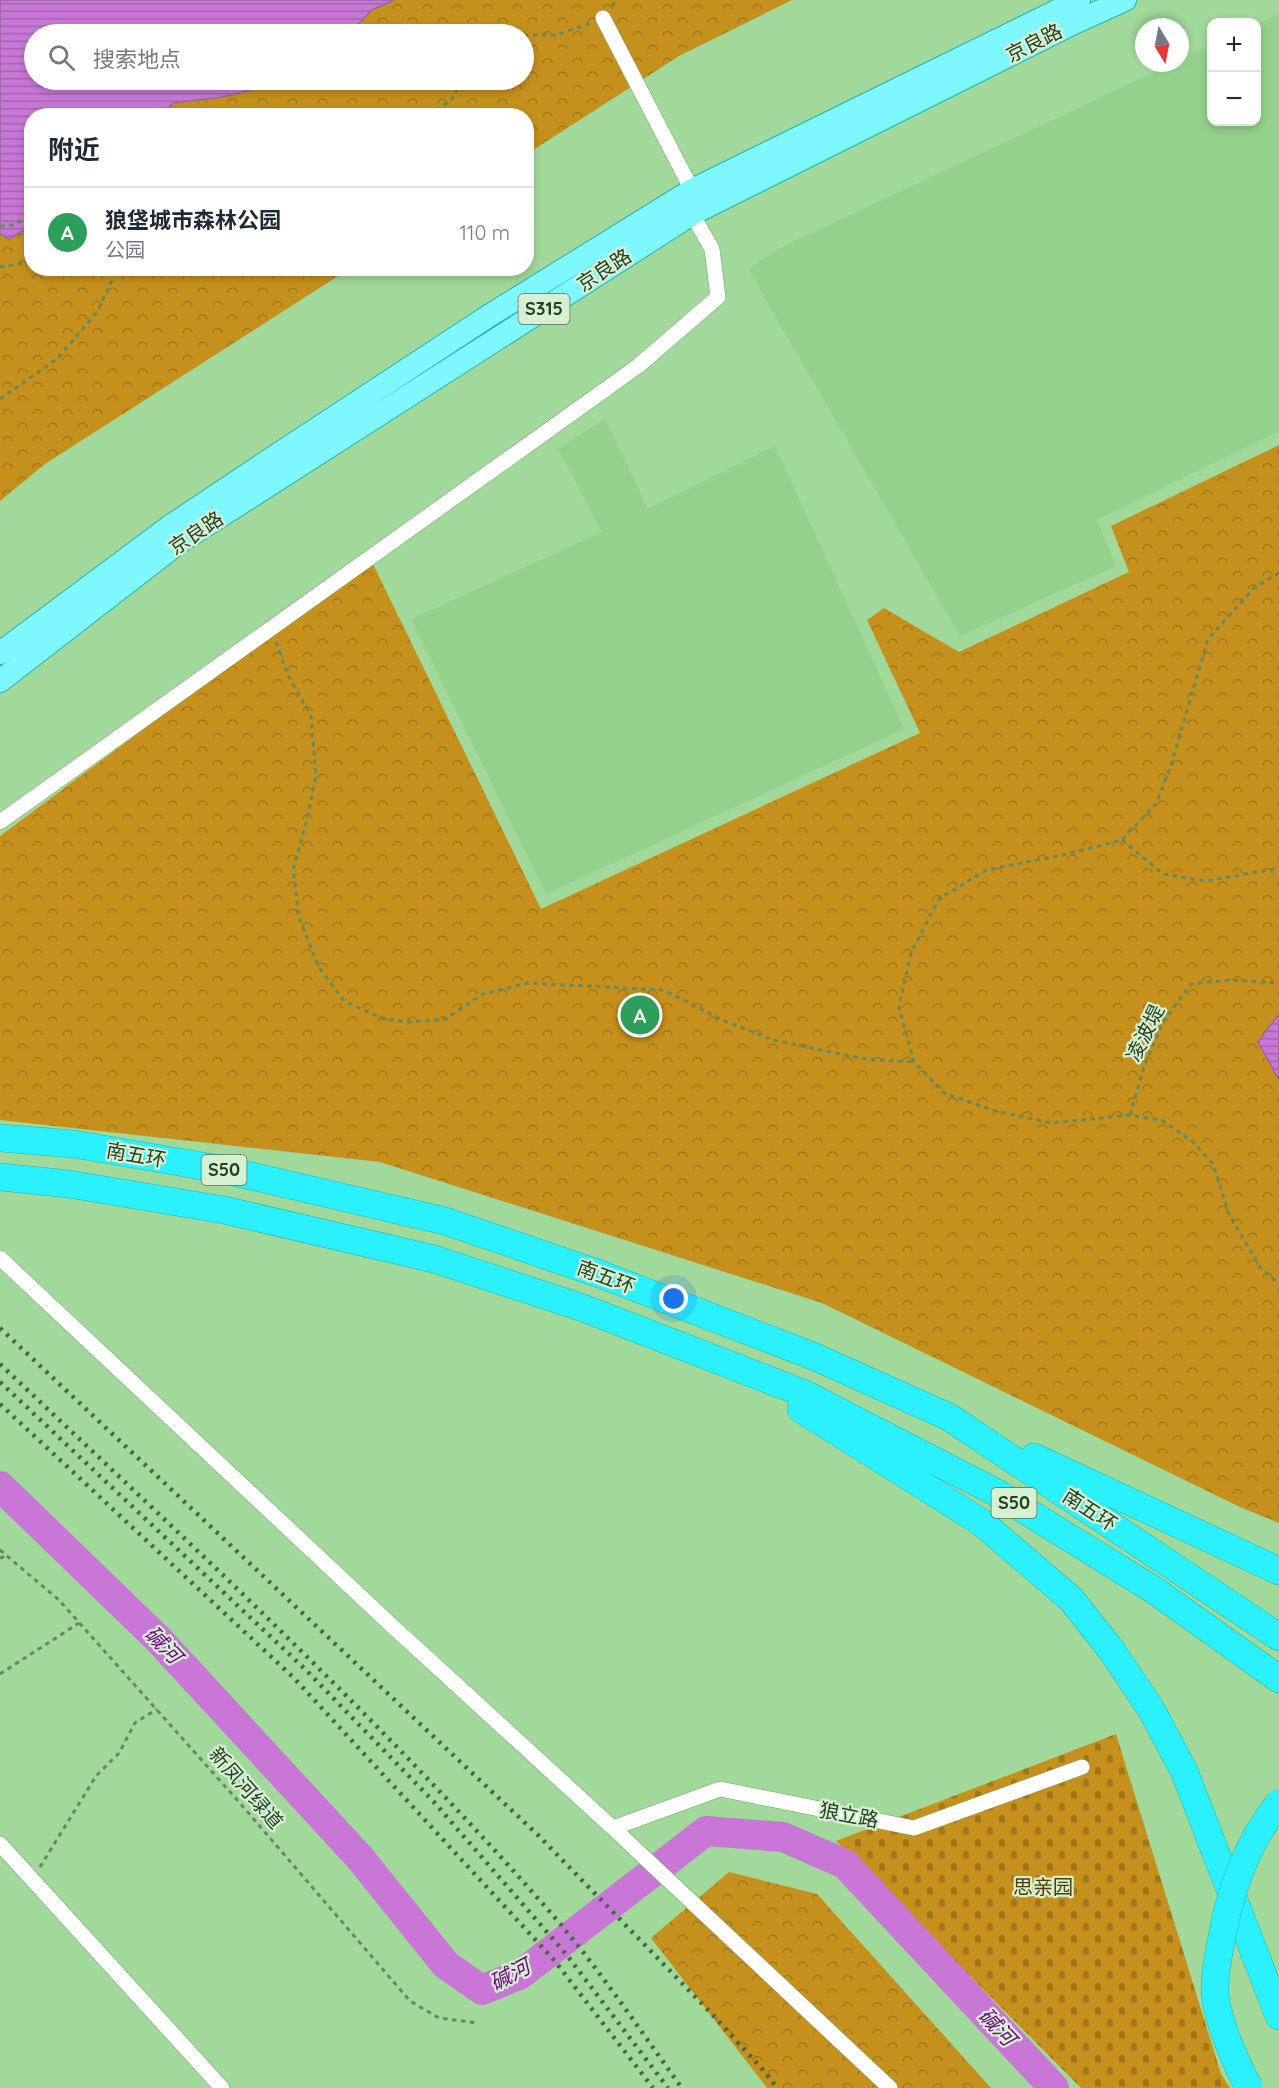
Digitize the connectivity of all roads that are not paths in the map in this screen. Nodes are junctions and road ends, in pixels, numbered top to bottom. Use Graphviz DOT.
graph roads {
  1 [pos="1079,0"];
  2 [pos="1125,0"];
  3 [pos="603,18"];
  4 [pos="692,190"];
  5 [pos="692,214"];
  6 [pos="0,653"];
  7 [pos="0,681"];
  8 [pos="0,822"];
  9 [pos="0,1138"];
  10 [pos="0,1177"];
  11 [pos="0,1258"];
  12 [pos="729,1364"];
  13 [pos="949,1417"];
  14 [pos="1279,1571"];
  15 [pos="1279,1638"];
  16 [pos="1279,1679"];
  17 [pos="1082,1767"];
  18 [pos="1279,1803"];
  19 [pos="614,1828"];
  20 [pos="0,1844"];
  21 [pos="1279,2016"];
  22 [pos="222,2088"];
  23 [pos="890,2088"];
  24 [pos="1249,2088"];
  1 -- 4 [label="main road, 京良路 / S315"];
  2 -- 5 [label="main road, 京良路 / S315"];
  3 -- 4 [label="street"];
  4 -- 5 [label="street"];
  4 -- 6 [label="main road, 京良路 / S315"];
  5 -- 7 [label="main road, 京良路 / S315"];
  5 -- 8 [label="street"];
  9 -- 13 [label="highway, 南五环 / S50"];
  10 -- 12 [label="highway, 南五环 / S50"];
  11 -- 19 [label="street"];
  12 -- 16 [label="highway, 南五环 / S50"];
  12 -- 21 [label="highway"];
  13 -- 14 [label="highway"];
  13 -- 15 [label="highway, 南五环 / S50"];
  17 -- 19 [label="street, 狼立路"];
  18 -- 24 [label="highway, bridge"];
  19 -- 23 [label="street"];
  20 -- 22 [label="street"];
}
